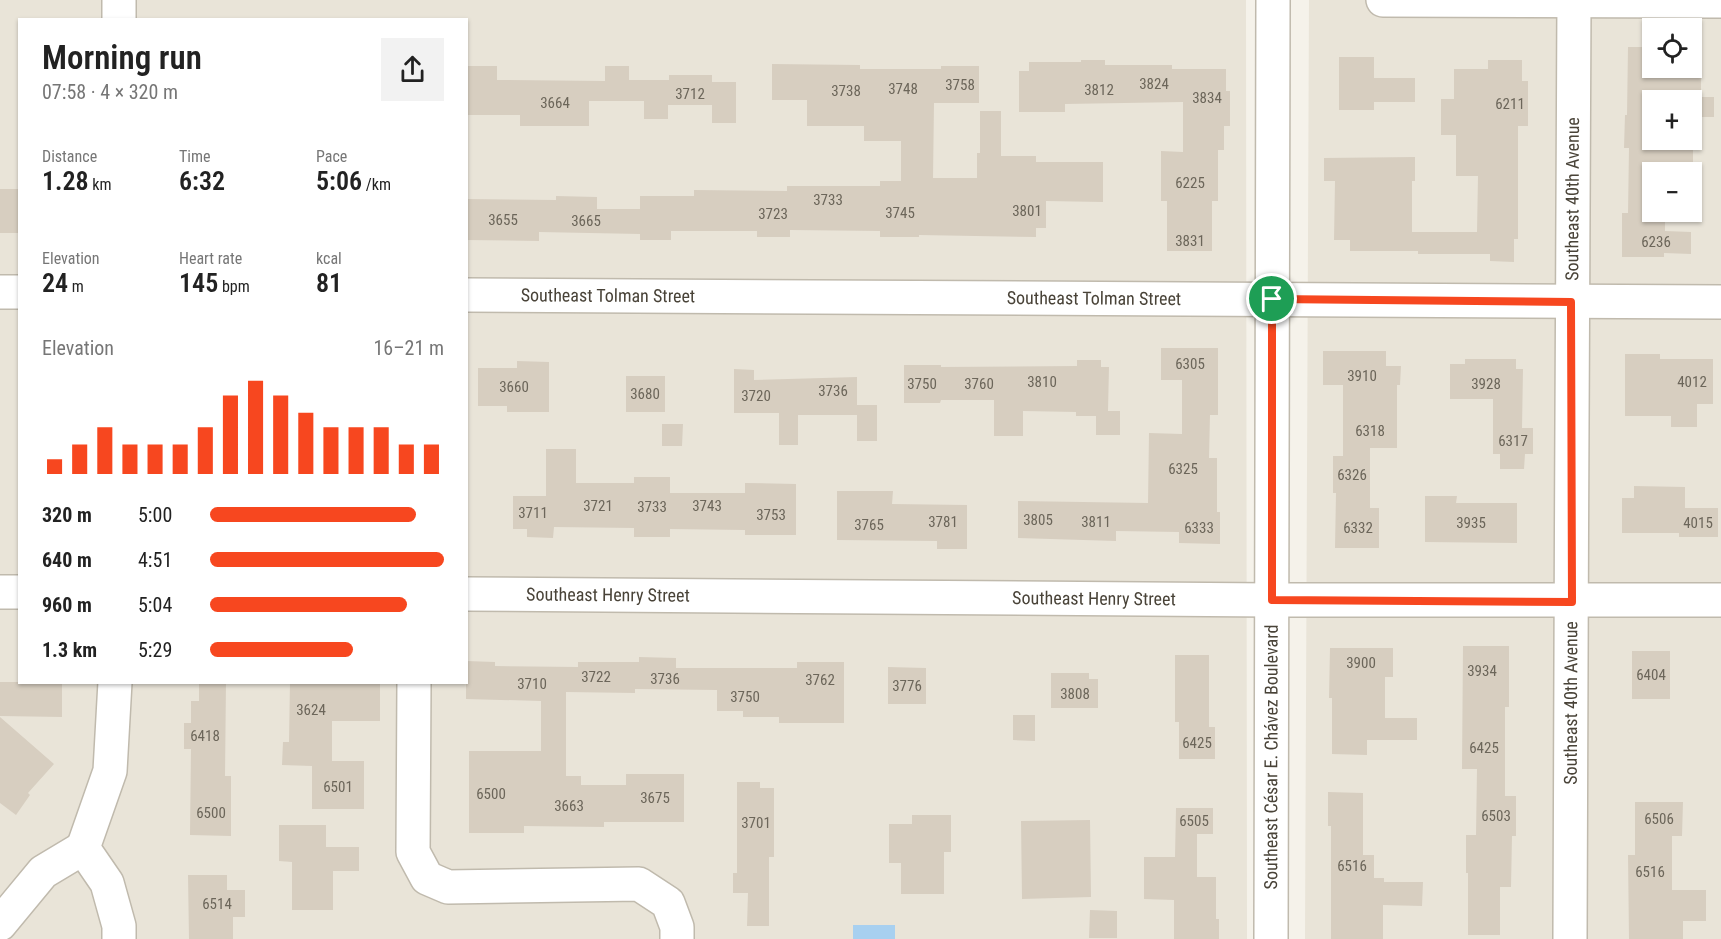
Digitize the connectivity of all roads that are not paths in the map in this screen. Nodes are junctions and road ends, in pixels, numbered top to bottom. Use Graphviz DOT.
graph roads {
  1 [pos="119,0"];
  2 [pos="1273,0"];
  3 [pos="1383,0"];
  4 [pos="1574,0"];
  5 [pos="1721,1"];
  6 [pos="119,18"];
  7 [pos="0,292"];
  8 [pos="18,292"];
  9 [pos="468,295"];
  10 [pos="1272,299"];
  11 [pos="1571,302"];
  12 [pos="1721,302"];
  13 [pos="0,592"];
  14 [pos="18,592"];
  15 [pos="468,594"];
  16 [pos="1272,600"];
  17 [pos="1721,600"];
  18 [pos="1572,602"];
  19 [pos="115,684"];
  20 [pos="414,684"];
  21 [pos="83,848"];
  22 [pos="0,924"];
  23 [pos="119,939"];
  24 [pos="677,939"];
  25 [pos="1271,939"];
  26 [pos="1570,939"];
  1 -- 6 [label="street"];
  2 -- 10 [label="street, Southeast César E. Chávez Boulevard"];
  3 -- 4 [label="street"];
  4 -- 5 [label="street"];
  4 -- 11 [label="street, Southeast 40th Avenue"];
  7 -- 8 [label="street"];
  9 -- 10 [label="street, Southeast Tolman Street"];
  10 -- 11 [label="street, Southeast Tolman Street"];
  10 -- 16 [label="street, Southeast César E. Chávez Boulevard"];
  11 -- 12 [label="street, Southeast Tolman Street"];
  11 -- 18 [label="street, Southeast 40th Avenue"];
  13 -- 14 [label="street"];
  15 -- 16 [label="street, Southeast Henry Street"];
  16 -- 18 [label="street, Southeast Henry Street"];
  16 -- 25 [label="street, Southeast César E. Chávez Boulevard"];
  17 -- 18 [label="street, Southeast Henry Street"];
  18 -- 26 [label="street, Southeast 40th Avenue"];
  19 -- 21 [label="street"];
  20 -- 24 [label="street"];
  21 -- 22 [label="street"];
  21 -- 23 [label="street"];
}
